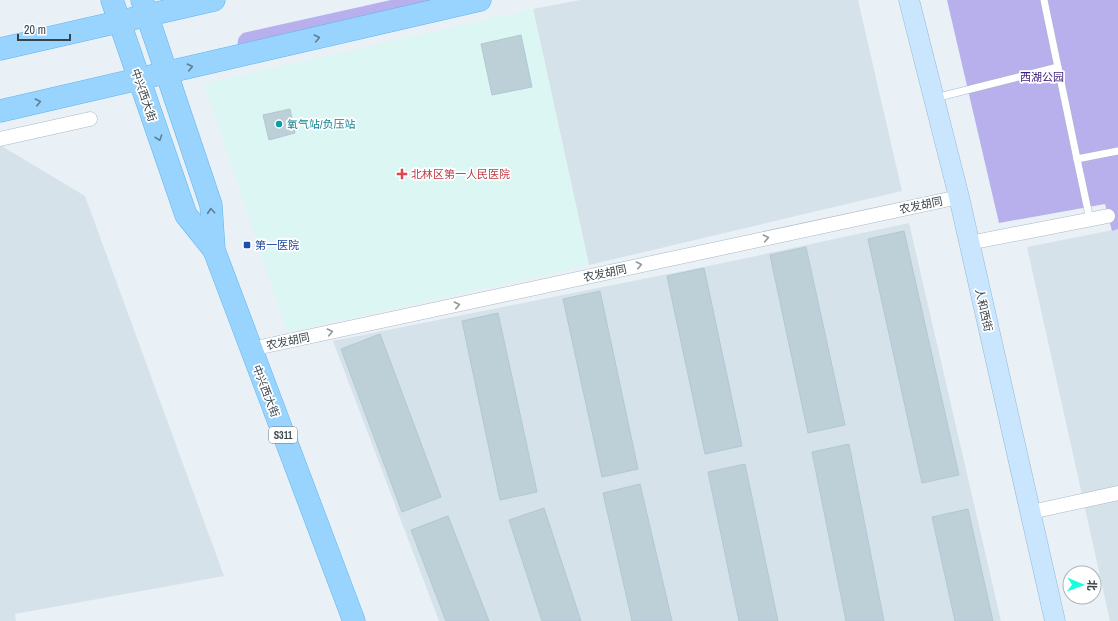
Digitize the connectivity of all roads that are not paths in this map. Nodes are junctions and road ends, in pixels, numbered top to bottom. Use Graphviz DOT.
graph roads {
  1 [pos="112,0"];
  2 [pos="214,0"];
  3 [pos="480,0"];
  4 [pos="901,0"];
  5 [pos="909,0"];
  6 [pos="916,0"];
  7 [pos="1044,0"];
  8 [pos="135,14"];
  9 [pos="914,24"];
  10 [pos="0,50"];
  11 [pos="1058,67"];
  12 [pos="166,73"];
  13 [pos="139,79"];
  14 [pos="934,98"];
  15 [pos="0,111"];
  16 [pos="90,119"];
  17 [pos="0,139"];
  18 [pos="1118,151"];
  19 [pos="1078,160"];
  20 [pos="959,196"];
  21 [pos="1108,216"];
  22 [pos="1090,220"];
  23 [pos="969,243"];
  24 [pos="214,250"];
  25 [pos="251,349"];
  26 [pos="1118,493"];
  27 [pos="1031,512"];
  28 [pos="354,621"];
  29 [pos="1055,621"];
  1 -- 8 [label="main road, 中兴西大街"];
  2 -- 8 [label="main road"];
  12 -- 3 [label="main road, one-way"];
  4 -- 9 [label="main road"];
  5 -- 9 [label="main road, 人和西街"];
  6 -- 9 [label="main road"];
  7 -- 11 [label="lane"];
  8 -- 10 [label="main road"];
  8 -- 12 [label="main road, 中兴西大街 / S311"];
  8 -- 13 [label="main road, 中兴西大街"];
  9 -- 14 [label="main road, 人和西街"];
  11 -- 14 [label="lane"];
  11 -- 19 [label="lane"];
  12 -- 13 [label="main road"];
  24 -- 12 [label="main road, 中兴西大街 / S311, one-way"];
  15 -- 13 [label="main road, one-way"];
  13 -- 24 [label="main road, 中兴西大街, one-way"];
  14 -- 20 [label="main road, 人和西街"];
  16 -- 17 [label="street"];
  18 -- 19 [label="lane"];
  19 -- 22 [label="lane"];
  20 -- 23 [label="main road, 人和西街"];
  25 -- 20 [label="street, 农发胡同, one-way"];
  21 -- 22 [label="street"];
  22 -- 23 [label="street"];
  23 -- 27 [label="main road, 人和西街"];
  24 -- 25 [label="main road, 中兴西大街 / S311"];
  25 -- 28 [label="main road, 中兴西大街 / S311"];
  26 -- 27 [label="street"];
  27 -- 29 [label="main road, 人和西街"];
}
